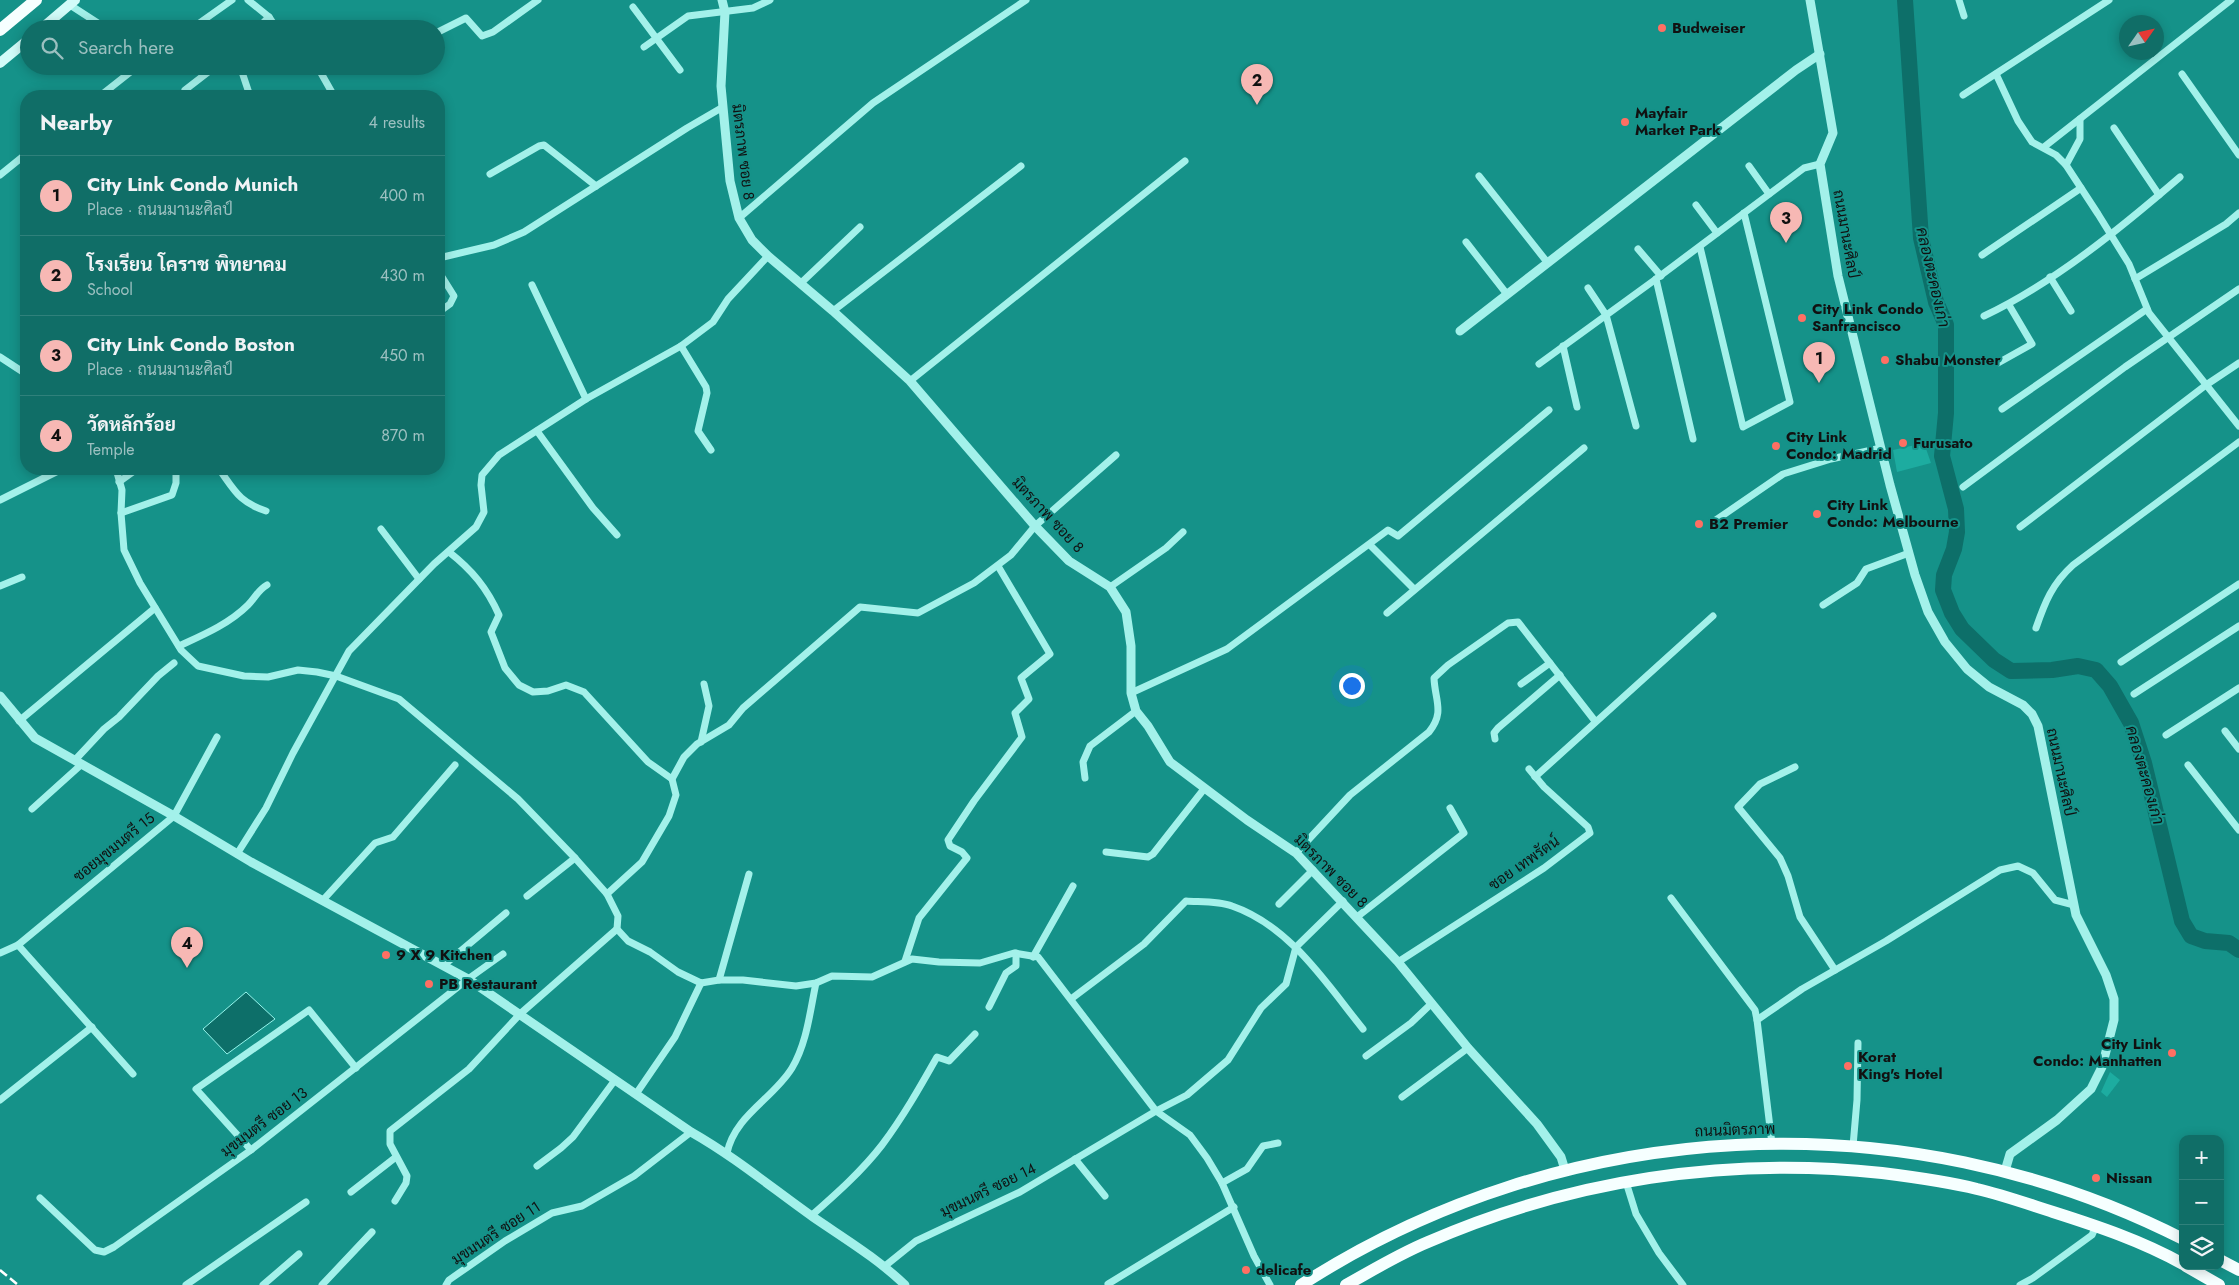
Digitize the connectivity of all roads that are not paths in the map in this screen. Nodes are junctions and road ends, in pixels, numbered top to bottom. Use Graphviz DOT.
graph roads {
  1 [pos="36,0"];
  2 [pos="232,0"];
  3 [pos="248,0"];
  4 [pos="538,0"];
  5 [pos="722,0"];
  6 [pos="770,0"];
  7 [pos="1026,0"];
  8 [pos="1810,0"];
  9 [pos="1959,0"];
  10 [pos="2109,0"];
  11 [pos="2231,0"];
  12 [pos="72,2"];
  13 [pos="633,7"];
  14 [pos="724,12"];
  15 [pos="1964,16"];
  16 [pos="269,17"];
  17 [pos="51,20"];
  18 [pos="95,20"];
  19 [pos="204,20"];
  20 [pos="266,20"];
  21 [pos="271,20"];
  22 [pos="445,28"];
  23 [pos="0,30"];
  24 [pos="657,38"];
  25 [pos="20,46"];
  26 [pos="644,48"];
  27 [pos="1820,54"];
  28 [pos="0,63"];
  29 [pos="680,70"];
  30 [pos="1996,74"];
  31 [pos="2182,74"];
  32 [pos="127,75"];
  33 [pos="205,75"];
  34 [pos="243,75"];
  35 [pos="322,75"];
  36 [pos="108,90"];
  37 [pos="186,90"];
  38 [pos="248,90"];
  39 [pos="331,90"];
  40 [pos="1963,95"];
  41 [pos="723,107"];
  42 [pos="2080,119"];
  43 [pos="2114,128"];
  44 [pos="2044,147"];
  45 [pos="2239,155"];
  46 [pos="20,159"];
  47 [pos="1184,162"];
  48 [pos="1820,164"];
  49 [pos="2066,165"];
  50 [pos="1021,166"];
  51 [pos="1749,166"];
  52 [pos="490,174"];
  53 [pos="0,175"];
  54 [pos="1479,176"];
  55 [pos="2180,177"];
  56 [pos="596,186"];
  57 [pos="2081,188"];
  58 [pos="1769,194"];
  59 [pos="2159,195"];
  60 [pos="1696,205"];
  61 [pos="1744,213"];
  62 [pos="2239,213"];
  63 [pos="739,218"];
  64 [pos="860,227"];
  65 [pos="1717,233"];
  66 [pos="2111,235"];
  67 [pos="1466,242"];
  68 [pos="1700,247"];
  69 [pos="1638,249"];
  70 [pos="1982,255"];
  71 [pos="445,256"];
  72 [pos="768,256"];
  73 [pos="1547,262"];
  74 [pos="2050,277"];
  75 [pos="1659,278"];
  76 [pos="2135,279"];
  77 [pos="445,282"];
  78 [pos="801,283"];
  79 [pos="532,284"];
  80 [pos="1588,288"];
  81 [pos="2239,289"];
  82 [pos="1506,294"];
  83 [pos="2009,304"];
  84 [pos="445,308"];
  85 [pos="2147,308"];
  86 [pos="833,311"];
  87 [pos="2071,311"];
  88 [pos="1606,315"];
  89 [pos="1984,316"];
  90 [pos="1460,331"];
  91 [pos="2169,339"];
  92 [pos="681,346"];
  93 [pos="1563,346"];
  94 [pos="0,357"];
  95 [pos="1998,363"];
  96 [pos="2239,363"];
  97 [pos="1539,364"];
  98 [pos="20,370"];
  99 [pos="910,381"];
  100 [pos="2206,385"];
  101 [pos="586,399"];
  102 [pos="1577,407"];
  103 [pos="2002,409"];
  104 [pos="1549,410"];
  105 [pos="1636,426"];
  106 [pos="2239,426"];
  107 [pos="537,431"];
  108 [pos="1693,439"];
  109 [pos="2239,442"];
  110 [pos="1584,448"];
  111 [pos="1881,448"];
  112 [pos="711,450"];
  113 [pos="1116,455"];
  114 [pos="50,475"];
  115 [pos="117,475"];
  116 [pos="128,475"];
  117 [pos="176,475"];
  118 [pos="224,475"];
  119 [pos="119,482"];
  120 [pos="1963,487"];
  121 [pos="0,500"];
  122 [pos="266,510"];
  123 [pos="121,513"];
  124 [pos="1713,522"];
  125 [pos="1036,526"];
  126 [pos="2020,527"];
  127 [pos="381,529"];
  128 [pos="1183,532"];
  129 [pos="617,535"];
  130 [pos="1370,545"];
  131 [pos="449,552"];
  132 [pos="1909,553"];
  133 [pos="998,566"];
  134 [pos="22,577"];
  135 [pos="419,579"];
  136 [pos="2239,584"];
  137 [pos="267,585"];
  138 [pos="0,586"];
  139 [pos="1110,587"];
  140 [pos="1414,589"];
  141 [pos="1823,605"];
  142 [pos="155,608"];
  143 [pos="1387,613"];
  144 [pos="1713,616"];
  145 [pos="2239,626"];
  146 [pos="2036,628"];
  147 [pos="179,646"];
  148 [pos="2121,662"];
  149 [pos="174,663"];
  150 [pos="1550,663"];
  151 [pos="336,676"];
  152 [pos="1560,676"];
  153 [pos="704,684"];
  154 [pos="1520,684"];
  155 [pos="2239,688"];
  156 [pos="1131,692"];
  157 [pos="2134,694"];
  158 [pos="0,696"];
  159 [pos="1136,711"];
  160 [pos="19,721"];
  161 [pos="1595,721"];
  162 [pos="2225,731"];
  163 [pos="2166,735"];
  164 [pos="217,737"];
  165 [pos="1495,740"];
  166 [pos="701,742"];
  167 [pos="2239,749"];
  168 [pos="78,762"];
  169 [pos="454,765"];
  170 [pos="2188,765"];
  171 [pos="1795,767"];
  172 [pos="1529,769"];
  173 [pos="1535,777"];
  174 [pos="1085,778"];
  175 [pos="672,779"];
  176 [pos="1204,789"];
  177 [pos="1450,808"];
  178 [pos="32,809"];
  179 [pos="174,816"];
  180 [pos="2239,830"];
  181 [pos="1106,852"];
  182 [pos="1296,853"];
  183 [pos="237,854"];
  184 [pos="574,858"];
  185 [pos="1313,870"];
  186 [pos="749,874"];
  187 [pos="1073,886"];
  188 [pos="607,894"];
  189 [pos="527,896"];
  190 [pos="1670,898"];
  191 [pos="323,900"];
  192 [pos="1343,901"];
  193 [pos="1279,904"];
  194 [pos="2074,905"];
  195 [pos="506,913"];
  196 [pos="1357,917"];
  197 [pos="617,929"];
  198 [pos="18,945"];
  199 [pos="1296,947"];
  200 [pos="0,952"];
  201 [pos="503,954"];
  202 [pos="1016,954"];
  203 [pos="1033,957"];
  204 [pos="905,961"];
  205 [pos="1398,962"];
  206 [pos="444,965"];
  207 [pos="1835,970"];
  208 [pos="468,979"];
  209 [pos="719,980"];
  210 [pos="701,982"];
  211 [pos="816,982"];
  212 [pos="1070,999"];
  213 [pos="1432,1003"];
  214 [pos="989,1007"];
  215 [pos="520,1014"];
  216 [pos="1758,1020"];
  217 [pos="92,1027"];
  218 [pos="1363,1029"];
  219 [pos="976,1034"];
  220 [pos="1858,1043"];
  221 [pos="1468,1048"];
  222 [pos="1366,1056"];
  223 [pos="356,1068"];
  224 [pos="133,1074"];
  225 [pos="615,1080"];
  226 [pos="636,1094"];
  227 [pos="1402,1097"];
  228 [pos="0,1100"];
  229 [pos="1156,1111"];
  230 [pos="691,1132"];
  231 [pos="1278,1143"];
  232 [pos="1772,1144"];
  233 [pos="1853,1146"];
  234 [pos="251,1150"];
  235 [pos="727,1153"];
  236 [pos="396,1157"];
  237 [pos="1075,1159"];
  238 [pos="537,1166"];
  239 [pos="1565,1170"];
  240 [pos="2005,1171"];
  241 [pos="1626,1181"];
  242 [pos="1222,1183"];
  243 [pos="351,1192"];
  244 [pos="1105,1196"];
  245 [pos="40,1198"];
  246 [pos="395,1201"];
  247 [pos="306,1202"];
  248 [pos="1234,1207"];
  249 [pos="811,1216"];
  250 [pos="2096,1226"];
  251 [pos="372,1232"];
  252 [pos="2179,1237"];
  253 [pos="299,1254"];
  254 [pos="2179,1262"];
  255 [pos="2224,1262"];
  256 [pos="885,1266"];
  257 [pos="2193,1270"];
  258 [pos="2239,1270"];
  259 [pos="1108,1284"];
  260 [pos="186,1285"];
  261 [pos="263,1285"];
  262 [pos="322,1285"];
  263 [pos="446,1285"];
  264 [pos="905,1285"];
  265 [pos="1270,1285"];
  266 [pos="1301,1285"];
  267 [pos="1346,1285"];
  268 [pos="1683,1285"];
  269 [pos="2020,1285"];
  270 [pos="2219,1285"];
  1 -- 23 [label="highway"];
  2 -- 19 [label="street"];
  3 -- 16 [label="street"];
  4 -- 22 [label="street"];
  5 -- 14 [label="street, มิตรภาพ ซอย 8"];
  6 -- 14 [label="street"];
  7 -- 63 [label="street"];
  8 -- 27 [label="street"];
  9 -- 15 [label="street"];
  10 -- 30 [label="street"];
  11 -- 42 [label="street"];
  12 -- 17 [label="main road"];
  12 -- 18 [label="street"];
  13 -- 24 [label="street"];
  14 -- 24 [label="street"];
  14 -- 41 [label="street, มิตรภาพ ซอย 8"];
  16 -- 20 [label="street"];
  16 -- 21 [label="street"];
  24 -- 26 [label="street"];
  24 -- 29 [label="street"];
  25 -- 28 [label="main road"];
  27 -- 48 [label="street"];
  27 -- 73 [label="street"];
  30 -- 40 [label="street"];
  30 -- 44 [label="street"];
  31 -- 45 [label="street"];
  32 -- 36 [label="street"];
  33 -- 37 [label="street"];
  34 -- 38 [label="street"];
  35 -- 39 [label="street"];
  41 -- 56 [label="street"];
  41 -- 63 [label="street, มิตรภาพ ซอย 8"];
  42 -- 44 [label="street"];
  42 -- 49 [label="street"];
  43 -- 59 [label="street"];
  44 -- 49 [label="street"];
  46 -- 53 [label="street"];
  47 -- 99 [label="street"];
  48 -- 58 [label="street"];
  48 -- 111 [label="street, ถนนมานะศิลป์"];
  49 -- 57 [label="street"];
  50 -- 86 [label="street"];
  51 -- 58 [label="street"];
  52 -- 56 [label="street"];
  54 -- 73 [label="street"];
  55 -- 59 [label="street"];
  56 -- 71 [label="street"];
  57 -- 66 [label="street"];
  57 -- 70 [label="street"];
  58 -- 61 [label="street"];
  59 -- 66 [label="street"];
  60 -- 65 [label="street"];
  61 -- 65 [label="street"];
  61 -- 68 [label="street"];
  62 -- 76 [label="street"];
  63 -- 72 [label="street, มิตรภาพ ซอย 8"];
  64 -- 78 [label="street"];
  65 -- 68 [label="street"];
  66 -- 74 [label="street"];
  66 -- 76 [label="street"];
  67 -- 82 [label="street"];
  68 -- 75 [label="street"];
  69 -- 75 [label="street"];
  72 -- 78 [label="street, มิตรภาพ ซอย 8"];
  72 -- 92 [label="street"];
  73 -- 82 [label="street"];
  74 -- 83 [label="street"];
  74 -- 87 [label="street"];
  75 -- 88 [label="street"];
  75 -- 108 [label="street"];
  76 -- 85 [label="street"];
  77 -- 84 [label="street"];
  78 -- 86 [label="street, มิตรภาพ ซอย 8"];
  79 -- 101 [label="street"];
  80 -- 88 [label="street"];
  81 -- 91 [label="street"];
  82 -- 90 [label="street"];
  83 -- 89 [label="street"];
  83 -- 95 [label="street"];
  85 -- 91 [label="street"];
  85 -- 103 [label="street"];
  86 -- 99 [label="street, มิตรภาพ ซอย 8"];
  88 -- 93 [label="street"];
  88 -- 105 [label="street"];
  91 -- 100 [label="street"];
  91 -- 120 [label="street"];
  92 -- 101 [label="street"];
  92 -- 112 [label="street"];
  93 -- 97 [label="street"];
  93 -- 102 [label="street"];
  94 -- 98 [label="street"];
  96 -- 100 [label="street"];
  99 -- 125 [label="street, มิตรภาพ ซอย 8"];
  100 -- 106 [label="street"];
  100 -- 126 [label="street"];
  101 -- 107 [label="street"];
  104 -- 130 [label="street"];
  107 -- 129 [label="street"];
  107 -- 131 [label="street"];
  109 -- 146 [label="street"];
  110 -- 140 [label="street"];
  111 -- 124 [label="street"];
  111 -- 132 [label="street, ถนนมานะศิลป์"];
  113 -- 125 [label="street"];
  114 -- 121 [label="street"];
  115 -- 119 [label="street"];
  116 -- 119 [label="street"];
  117 -- 123 [label="street"];
  118 -- 122 [label="street"];
  119 -- 123 [label="street"];
  123 -- 142 [label="street"];
  125 -- 133 [label="street"];
  125 -- 139 [label="street, มิตรภาพ ซอย 8"];
  127 -- 135 [label="street"];
  128 -- 139 [label="street"];
  130 -- 140 [label="street"];
  130 -- 156 [label="street"];
  131 -- 135 [label="street"];
  131 -- 175 [label="street"];
  132 -- 141 [label="street"];
  132 -- 194 [label="street, ถนนมานะศิลป์"];
  133 -- 166 [label="street"];
  133 -- 204 [label="street"];
  134 -- 138 [label="street"];
  135 -- 151 [label="street"];
  136 -- 148 [label="street"];
  137 -- 147 [label="street"];
  139 -- 156 [label="street, มิตรภาพ ซอย 8"];
  140 -- 143 [label="street"];
  142 -- 147 [label="street"];
  142 -- 160 [label="street"];
  144 -- 161 [label="street"];
  145 -- 157 [label="street"];
  147 -- 151 [label="street"];
  149 -- 168 [label="street"];
  150 -- 152 [label="street"];
  150 -- 154 [label="street"];
  150 -- 182 [label="street"];
  151 -- 183 [label="street"];
  151 -- 184 [label="street"];
  152 -- 161 [label="street"];
  152 -- 165 [label="street"];
  153 -- 166 [label="street"];
  155 -- 163 [label="street"];
  156 -- 159 [label="street, มิตรภาพ ซอย 8"];
  158 -- 160 [label="street"];
  159 -- 174 [label="street"];
  159 -- 176 [label="street, มิตรภาพ ซอย 8"];
  160 -- 168 [label="street"];
  161 -- 173 [label="street"];
  162 -- 167 [label="street"];
  164 -- 179 [label="street, ซอยมุขมนตรี 15"];
  166 -- 175 [label="street"];
  168 -- 178 [label="street"];
  168 -- 179 [label="street"];
  169 -- 191 [label="street"];
  170 -- 180 [label="street"];
  171 -- 207 [label="street"];
  172 -- 173 [label="street, ซอย เทพรัตน์"];
  173 -- 205 [label="street, ซอย เทพรัตน์"];
  175 -- 188 [label="street"];
  176 -- 181 [label="street"];
  176 -- 182 [label="street, มิตรภาพ ซอย 8"];
  177 -- 196 [label="street"];
  179 -- 183 [label="street"];
  179 -- 198 [label="street, ซอยมุขมนตรี 15"];
  182 -- 185 [label="street, มิตรภาพ ซอย 8"];
  183 -- 191 [label="street"];
  184 -- 188 [label="street"];
  184 -- 189 [label="street"];
  185 -- 192 [label="street, มิตรภาพ ซอย 8"];
  185 -- 193 [label="street"];
  186 -- 209 [label="street"];
  187 -- 203 [label="street"];
  188 -- 197 [label="street"];
  190 -- 216 [label="street"];
  191 -- 206 [label="street"];
  192 -- 196 [label="street, มิตรภาพ ซอย 8"];
  192 -- 199 [label="street"];
  194 -- 207 [label="street"];
  194 -- 240 [label="street, ถนนมานะศิลป์"];
  195 -- 206 [label="street"];
  196 -- 205 [label="street, มิตรภาพ ซอย 8"];
  197 -- 210 [label="street"];
  197 -- 215 [label="street"];
  198 -- 200 [label="street, ซอยมุขมนตรี 15"];
  198 -- 217 [label="street"];
  199 -- 212 [label="street"];
  199 -- 218 [label="street"];
  199 -- 229 [label="street, มุขมนตรี ซอย 14"];
  201 -- 208 [label="street, มุขมนตรี ซอย 13"];
  202 -- 203 [label="street"];
  202 -- 204 [label="street"];
  202 -- 214 [label="street"];
  203 -- 212 [label="street"];
  204 -- 211 [label="street"];
  205 -- 213 [label="street, มิตรภาพ ซอย 8"];
  206 -- 208 [label="street"];
  207 -- 216 [label="street"];
  208 -- 215 [label="street"];
  208 -- 223 [label="street, มุขมนตรี ซอย 13"];
  209 -- 210 [label="street"];
  209 -- 211 [label="street"];
  210 -- 226 [label="street"];
  211 -- 235 [label="street"];
  212 -- 229 [label="street"];
  213 -- 221 [label="street, มิตรภาพ ซอย 8"];
  213 -- 222 [label="street"];
  215 -- 225 [label="street"];
  215 -- 236 [label="street"];
  216 -- 232 [label="street"];
  217 -- 224 [label="street"];
  217 -- 228 [label="street"];
  219 -- 249 [label="street"];
  220 -- 233 [label="street"];
  221 -- 227 [label="street"];
  221 -- 239 [label="street, มิตรภาพ ซอย 8"];
  223 -- 234 [label="street, มุขมนตรี ซอย 13"];
  223 -- 234 [label="street"];
  225 -- 226 [label="street"];
  225 -- 238 [label="street"];
  226 -- 230 [label="street"];
  229 -- 237 [label="street, มุขมนตรี ซอย 14"];
  229 -- 242 [label="street"];
  230 -- 235 [label="street"];
  230 -- 263 [label="street, มุขมนตรี ซอย 11"];
  231 -- 242 [label="street"];
  232 -- 233 [label="highway, ถนนมิตรภาพ"];
  232 -- 239 [label="highway, ถนนมิตรภาพ"];
  233 -- 240 [label="highway, ถนนมิตรภาพ"];
  234 -- 245 [label="street, มุขมนตรี ซอย 13"];
  235 -- 249 [label="street"];
  236 -- 243 [label="street"];
  236 -- 246 [label="street"];
  237 -- 244 [label="street"];
  237 -- 256 [label="street, มุขมนตรี ซอย 14"];
  239 -- 266 [label="highway, ถนนมิตรภาพ"];
  240 -- 252 [label="highway, ถนนมิตรภาพ"];
  241 -- 250 [label="highway"];
  241 -- 267 [label="highway"];
  241 -- 268 [label="street"];
  242 -- 248 [label="street"];
  247 -- 260 [label="street"];
  248 -- 259 [label="street"];
  248 -- 265 [label="street"];
  249 -- 256 [label="street"];
  250 -- 254 [label="highway"];
  250 -- 269 [label="street"];
  251 -- 262 [label="street"];
  253 -- 261 [label="street"];
  255 -- 258 [label="highway"];
  256 -- 264 [label="street"];
  257 -- 270 [label="highway"];
}
